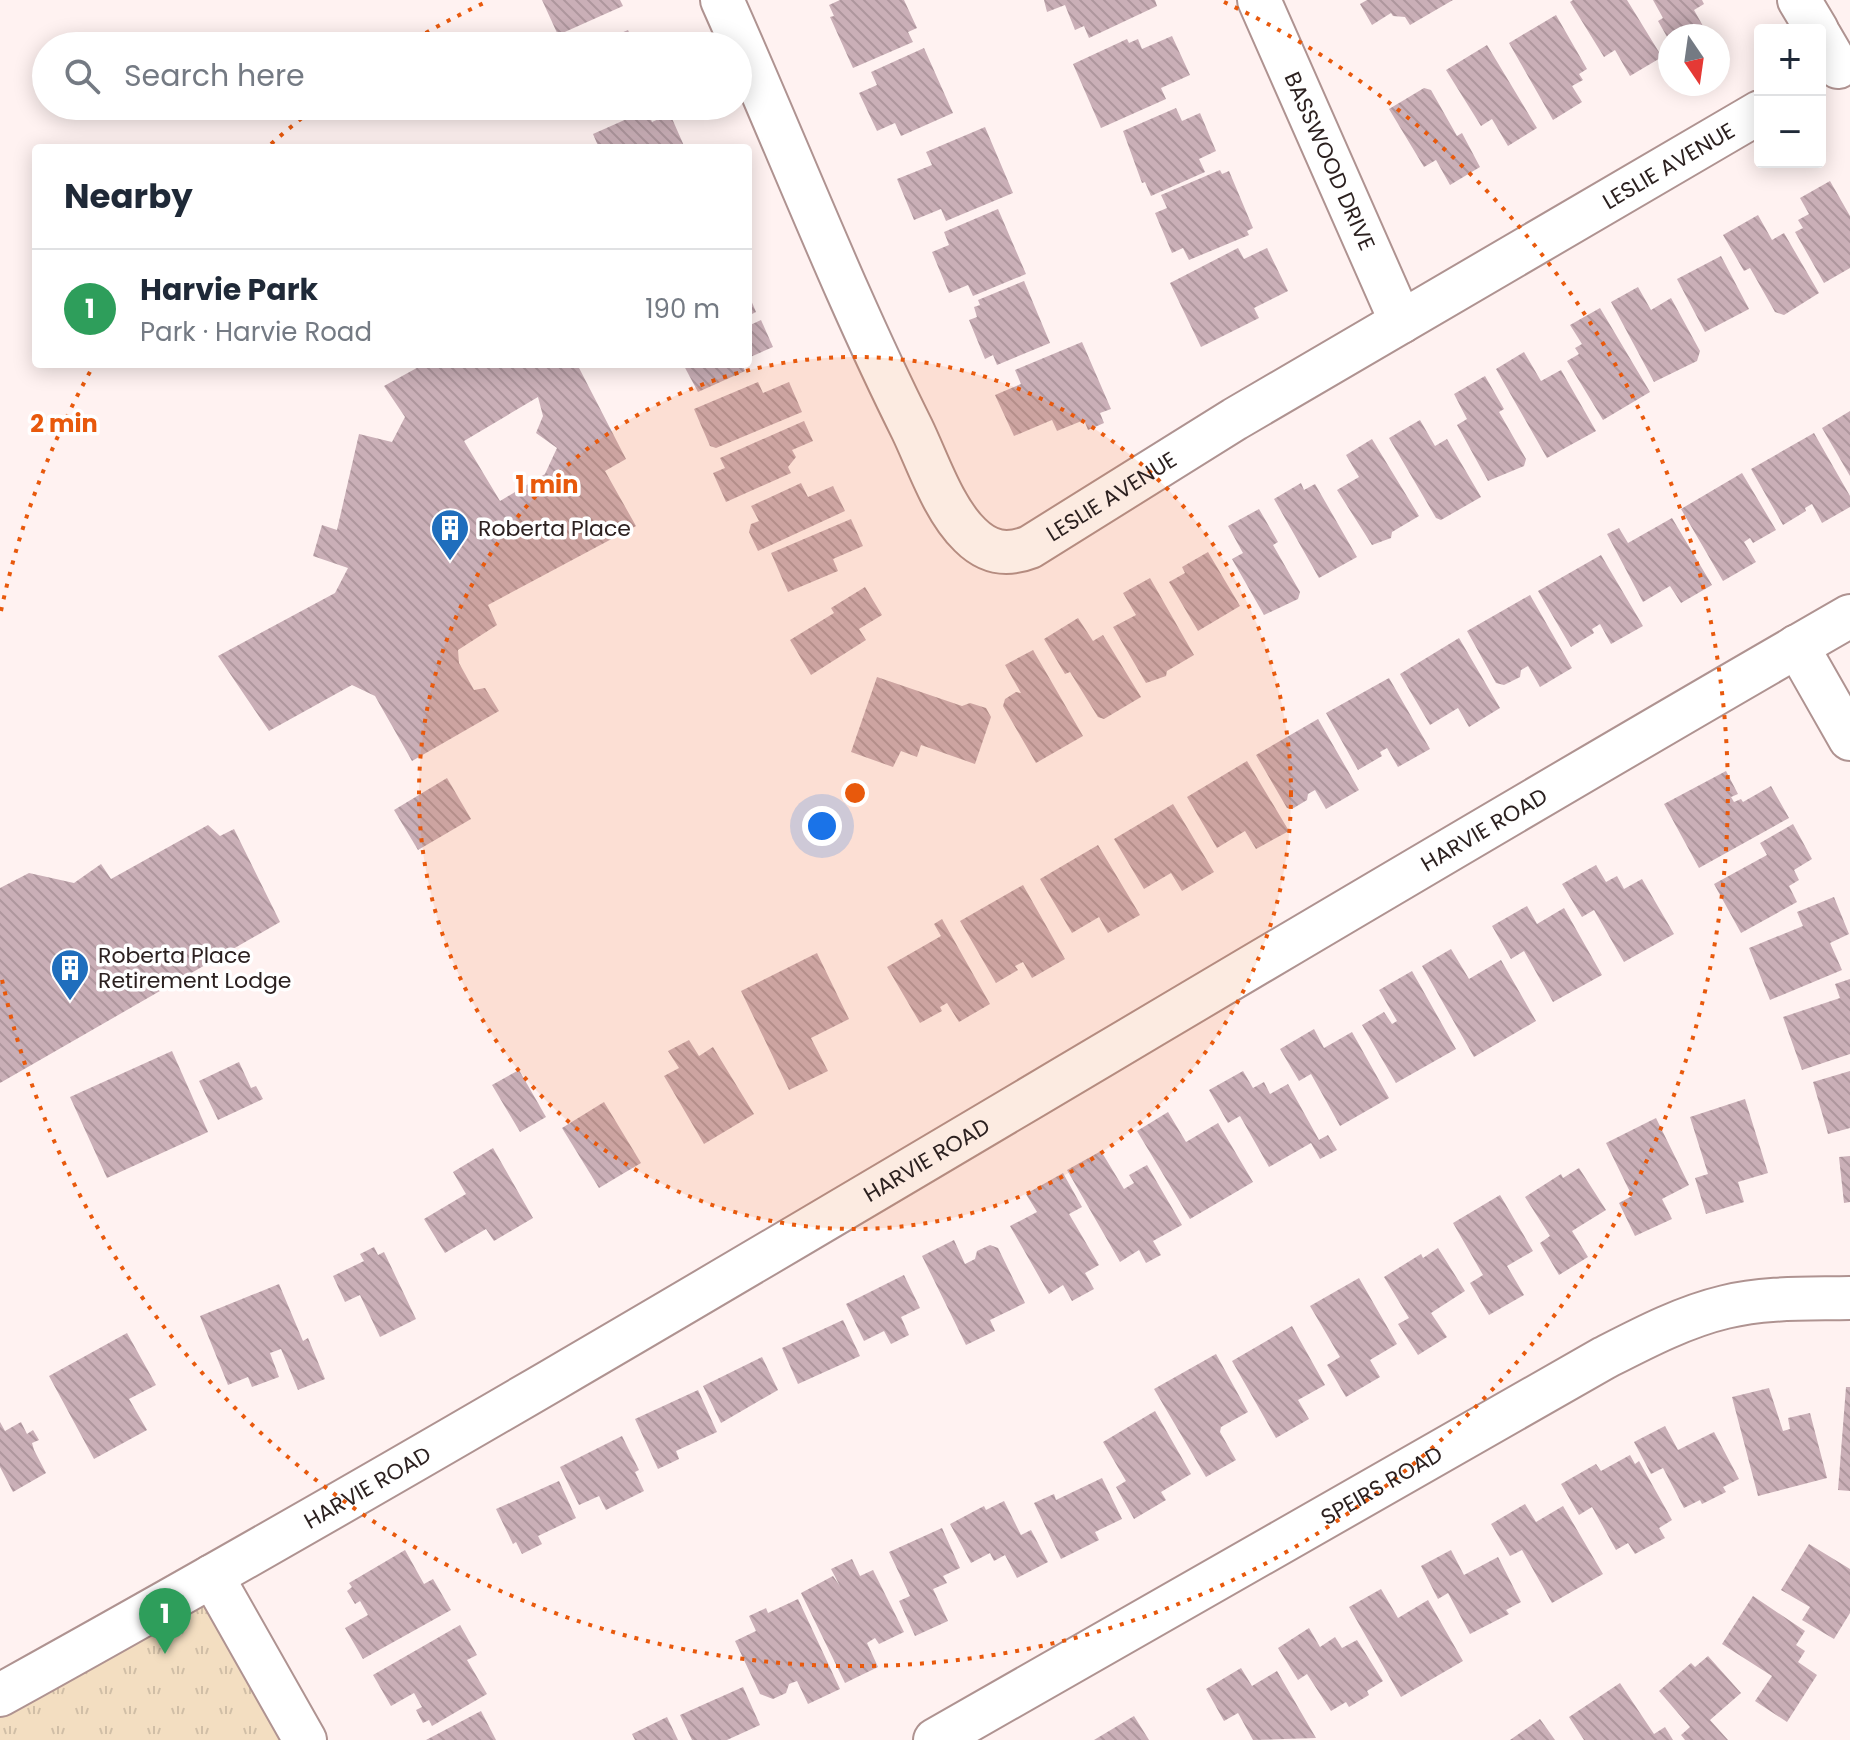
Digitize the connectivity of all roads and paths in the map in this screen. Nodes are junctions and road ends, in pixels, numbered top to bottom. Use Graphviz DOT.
graph roads {
  1 [pos="722,0"];
  2 [pos="1259,0"];
  3 [pos="1799,0"];
  4 [pos="1813,24"];
  5 [pos="736,32"];
  6 [pos="752,69"];
  7 [pos="1754,116"];
  8 [pos="1401,322"];
  9 [pos="1850,616"];
  10 [pos="1797,646"];
  11 [pos="1850,739"];
  12 [pos="1850,1298"];
  13 [pos="212,1576"];
  14 [pos="0,1695"];
  15 [pos="952,1736"];
  16 [pos="305,1740"];
  1 -- 5 [label="street, LESLIE AVENUE"];
  2 -- 8 [label="street, BASSWOOD DRIVE"];
  3 -- 4 [label="street"];
  6 -- 8 [label="street, LESLIE AVENUE"];
  7 -- 8 [label="street, LESLIE AVENUE"];
  9 -- 10 [label="street, HARVIE ROAD"];
  10 -- 11 [label="street"];
  10 -- 13 [label="street, HARVIE ROAD"];
  12 -- 15 [label="street, SPEIRS ROAD"];
  13 -- 14 [label="street, HARVIE ROAD"];
  13 -- 16 [label="street"];
}
